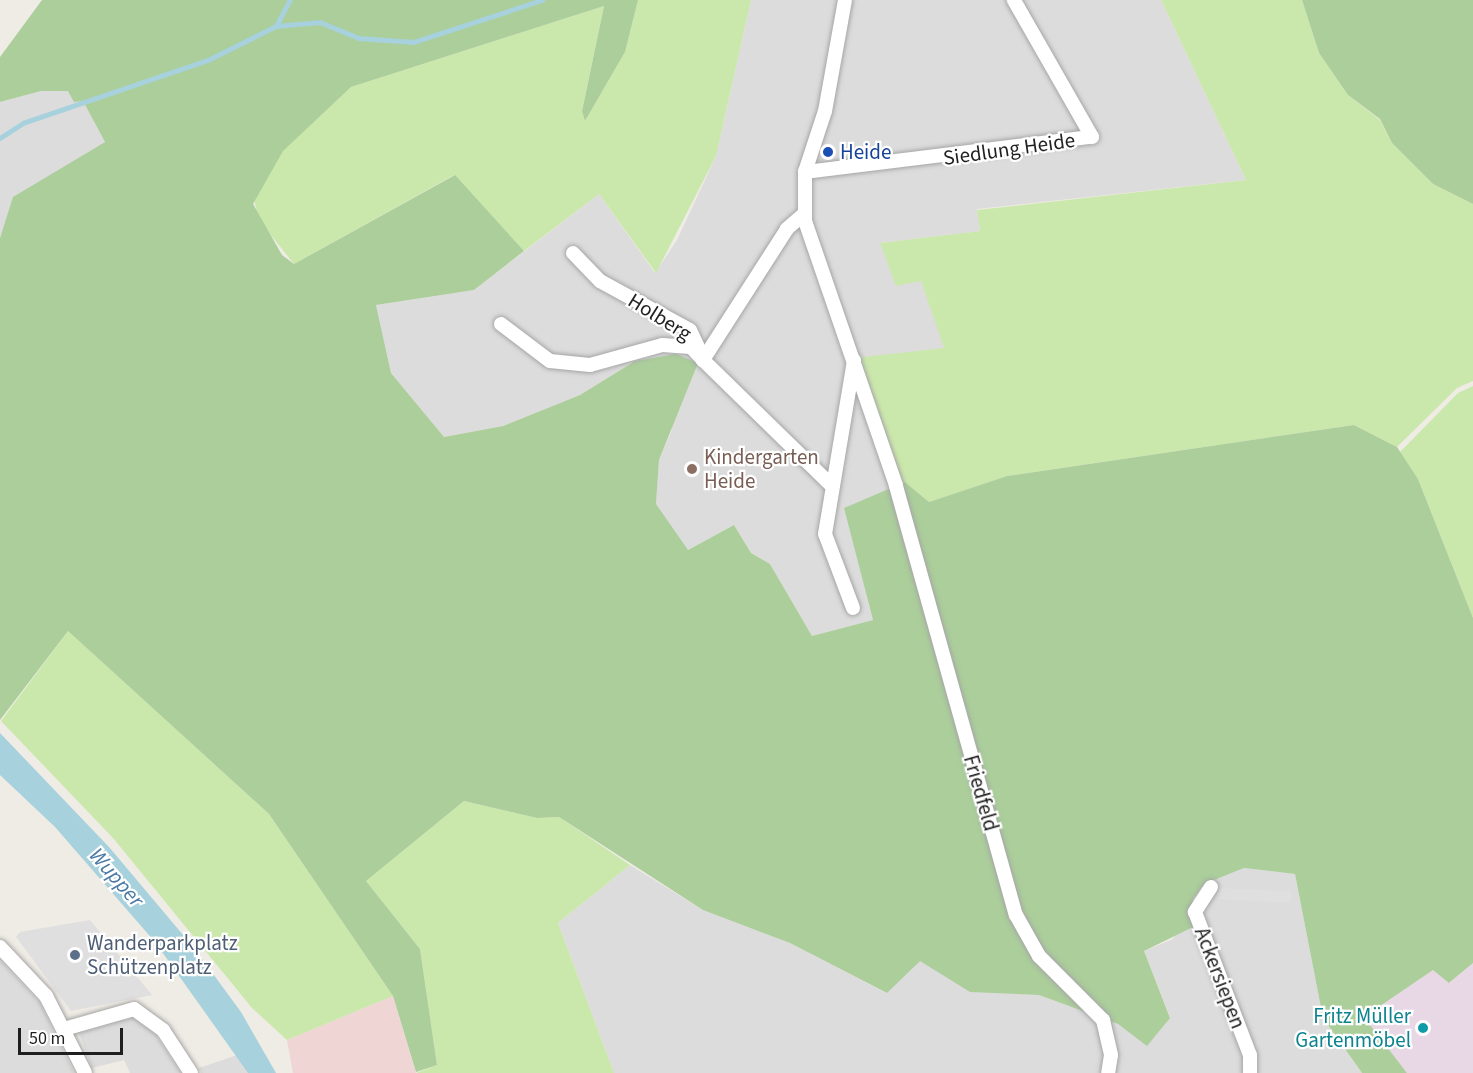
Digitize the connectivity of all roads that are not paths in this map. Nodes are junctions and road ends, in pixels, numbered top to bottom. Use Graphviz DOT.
graph roads {
  1 [pos="845,0"];
  2 [pos="1014,0"];
  3 [pos="805,172"];
  4 [pos="804,214"];
  5 [pos="573,253"];
  6 [pos="501,324"];
  7 [pos="854,358"];
  8 [pos="703,360"];
  9 [pos="830,484"];
  10 [pos="853,608"];
  11 [pos="1210,887"];
  12 [pos="0,947"];
  13 [pos="64,1029"];
  14 [pos="85,1073"];
  15 [pos="191,1073"];
  16 [pos="1108,1073"];
  17 [pos="1250,1073"];
  1 -- 3 [label="street"];
  2 -- 3 [label="street, Siedlung Heide"];
  3 -- 4 [label="street"];
  4 -- 7 [label="street"];
  4 -- 8 [label="street"];
  5 -- 8 [label="street, Holberg"];
  6 -- 8 [label="street, Holberg"];
  7 -- 9 [label="street"];
  7 -- 16 [label="street, Friedfeld"];
  8 -- 9 [label="street"];
  9 -- 10 [label="street"];
  11 -- 17 [label="street, Ackersiepen"];
  12 -- 13 [label="street"];
  13 -- 14 [label="street"];
  13 -- 15 [label="street"];
}
